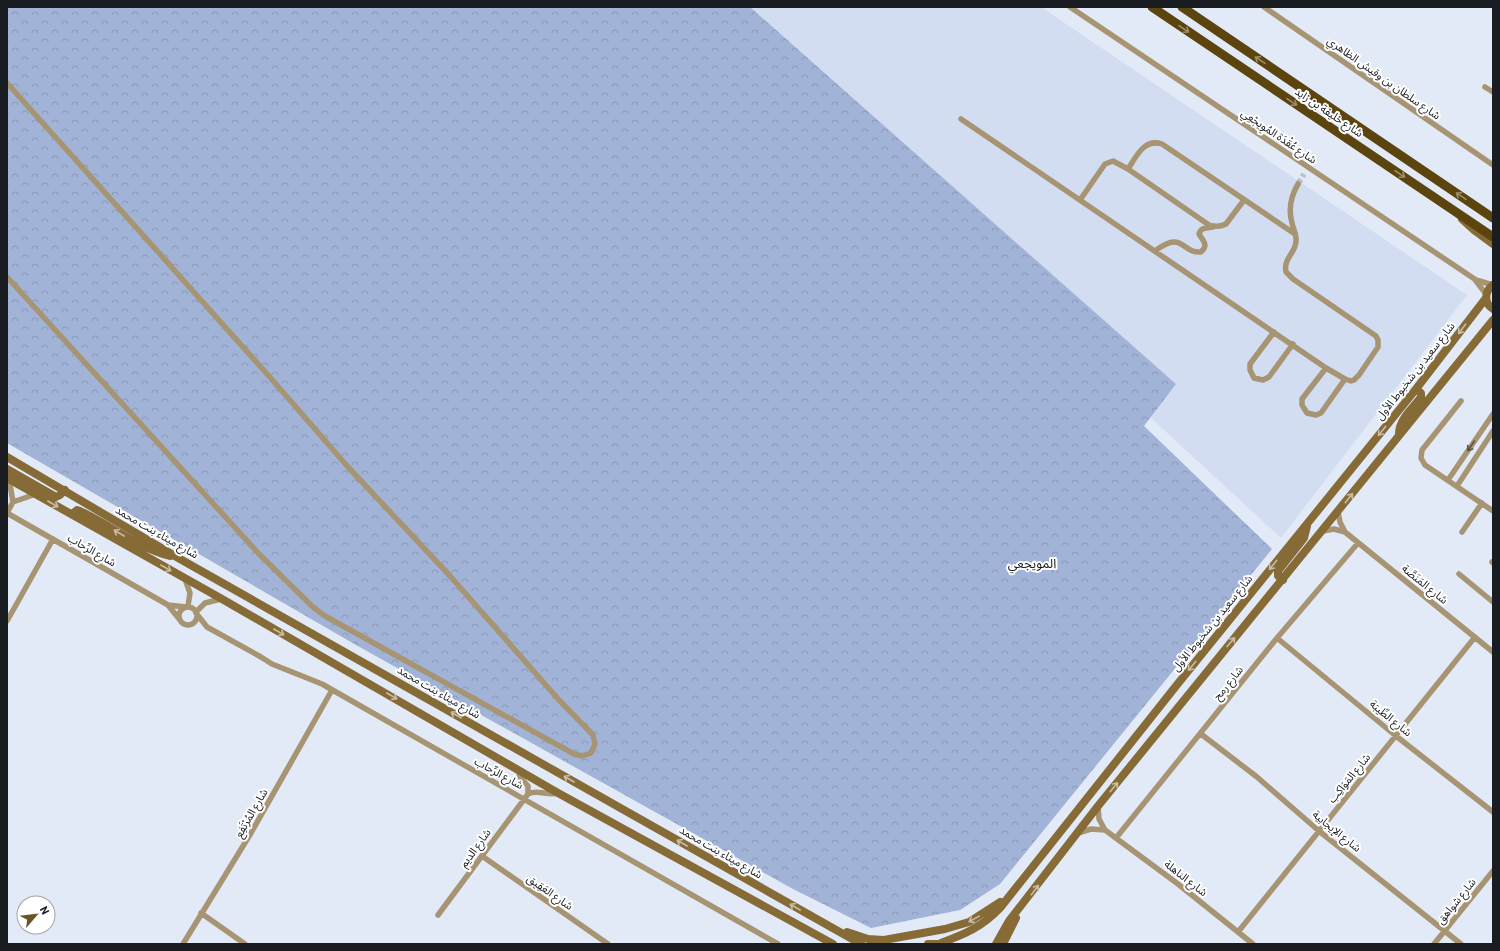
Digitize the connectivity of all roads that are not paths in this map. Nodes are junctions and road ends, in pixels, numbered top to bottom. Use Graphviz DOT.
graph roads {
  1 [pos="1070,7"];
  2 [pos="1152,7"];
  3 [pos="1182,7"];
  4 [pos="1264,7"];
  5 [pos="7,83"];
  6 [pos="1485,87"];
  7 [pos="1493,92"];
  8 [pos="961,119"];
  9 [pos="1493,165"];
  10 [pos="1309,168"];
  11 [pos="1128,169"];
  12 [pos="1304,174"];
  13 [pos="1298,184"];
  14 [pos="1080,200"];
  15 [pos="1244,200"];
  16 [pos="1456,213"];
  17 [pos="1493,218"];
  18 [pos="1213,226"];
  19 [pos="1296,234"];
  20 [pos="1493,237"];
  21 [pos="1493,244"];
  22 [pos="1155,251"];
  23 [pos="7,277"];
  24 [pos="1476,280"];
  25 [pos="1493,285"];
  26 [pos="1486,296"];
  27 [pos="1493,309"];
  28 [pos="1493,320"];
  29 [pos="1274,332"];
  30 [pos="1293,344"];
  31 [pos="1326,368"];
  32 [pos="1345,379"];
  33 [pos="1416,389"];
  34 [pos="1461,401"];
  35 [pos="1493,414"];
  36 [pos="1493,431"];
  37 [pos="1399,434"];
  38 [pos="7,457"];
  39 [pos="7,469"];
  40 [pos="8,478"];
  41 [pos="1448,480"];
  42 [pos="1457,486"];
  43 [pos="65,490"];
  44 [pos="36,494"];
  45 [pos="13,502"];
  46 [pos="1482,503"];
  47 [pos="1493,511"];
  48 [pos="1338,512"];
  49 [pos="7,513"];
  50 [pos="72,514"];
  51 [pos="1307,523"];
  52 [pos="1323,531"];
  53 [pos="1345,532"];
  54 [pos="1462,532"];
  55 [pos="53,540"];
  56 [pos="1358,543"];
  57 [pos="180,559"];
  58 [pos="1459,574"];
  59 [pos="185,579"];
  60 [pos="1283,580"];
  61 [pos="222,598"];
  62 [pos="1493,602"];
  63 [pos="168,604"];
  64 [pos="187,606"];
  65 [pos="196,613"];
  66 [pos="180,620"];
  67 [pos="7,621"];
  68 [pos="189,625"];
  69 [pos="207,627"];
  70 [pos="1475,637"];
  71 [pos="1277,638"];
  72 [pos="1493,652"];
  73 [pos="332,690"];
  74 [pos="1201,734"];
  75 [pos="1396,736"];
  76 [pos="518,769"];
  77 [pos="558,793"];
  78 [pos="526,797"];
  79 [pos="1098,806"];
  80 [pos="1493,812"];
  81 [pos="1105,830"];
  82 [pos="1320,831"];
  83 [pos="1078,833"];
  84 [pos="1116,838"];
  85 [pos="482,856"];
  86 [pos="1493,871"];
  87 [pos="1007,898"];
  88 [pos="1020,909"];
  89 [pos="201,913"];
  90 [pos="438,915"];
  91 [pos="829,926"];
  92 [pos="1445,930"];
  93 [pos="1238,932"];
  94 [pos="820,937"];
  95 [pos="183,944"];
  96 [pos="245,944"];
  97 [pos="608,944"];
  98 [pos="778,944"];
  99 [pos="827,944"];
  100 [pos="833,944"];
  101 [pos="861,944"];
  102 [pos="928,944"];
  103 [pos="944,944"];
  104 [pos="996,944"];
  105 [pos="1003,944"];
  106 [pos="1253,944"];
  107 [pos="1434,944"];
  108 [pos="1461,944"];
  1 -- 10 [label="street, شارع عُقْدَة المُوِيجْعِي"];
  2 -- 16 [label="highway, شارع خليفة بن زايد, one-way"];
  17 -- 3 [label="highway, شارع خليفة بن زايد, one-way"];
  4 -- 9 [label="street, شارع سلطان بن وقيش الظاهري"];
  5 -- 23 [label="street"];
  6 -- 7 [label="street"];
  8 -- 14 [label="street"];
  10 -- 12 [label="street"];
  10 -- 24 [label="street, شارع عُقْدَة المُوِيجْعِي"];
  11 -- 14 [label="street"];
  11 -- 15 [label="street"];
  11 -- 18 [label="street"];
  13 -- 19 [label="street"];
  14 -- 22 [label="street"];
  15 -- 18 [label="street"];
  15 -- 19 [label="street"];
  16 -- 20 [label="highway, شارع خليفة بن زايد"];
  16 -- 21 [label="main road"];
  18 -- 22 [label="street"];
  19 -- 32 [label="street"];
  22 -- 29 [label="street"];
  24 -- 25 [label="street, شارع عُقْدَة المُوِيجْعِي"];
  24 -- 26 [label="street, شارع عُقْدَة المُوِيجْعِي"];
  25 -- 26 [label="main road, شارع سعيد بن شخبوط الأول"];
  26 -- 27 [label="main road"];
  26 -- 33 [label="main road, شارع سعيد بن شخبوط الأول, one-way"];
  28 -- 37 [label="main road"];
  29 -- 30 [label="street"];
  29 -- 30 [label="street"];
  30 -- 31 [label="street"];
  31 -- 32 [label="street"];
  31 -- 32 [label="street"];
  33 -- 37 [label="main road"];
  33 -- 51 [label="main road, شارع سعيد بن شخبوط الأول, one-way"];
  34 -- 41 [label="street"];
  35 -- 41 [label="street, one-way"];
  36 -- 42 [label="street"];
  48 -- 37 [label="main road, one-way"];
  38 -- 43 [label="main road, شارع ميثاء بنت محمد"];
  39 -- 43 [label="main road"];
  40 -- 44 [label="main road"];
  40 -- 45 [label="street"];
  41 -- 42 [label="street"];
  42 -- 46 [label="street"];
  43 -- 57 [label="main road, شارع ميثاء بنت محمد"];
  44 -- 45 [label="street"];
  44 -- 50 [label="main road, one-way"];
  45 -- 49 [label="street, شارع الرِّحاب"];
  46 -- 47 [label="street"];
  46 -- 54 [label="street"];
  48 -- 52 [label="main road"];
  48 -- 53 [label="street, شارع المَنَصَّة"];
  49 -- 55 [label="street, شارع الرِّحاب"];
  57 -- 50 [label="main road, one-way"];
  50 -- 59 [label="main road, one-way"];
  51 -- 60 [label="main road"];
  51 -- 87 [label="main road, شارع سعيد بن شخبوط الأول, one-way"];
  52 -- 53 [label="street"];
  52 -- 60 [label="main road"];
  53 -- 56 [label="street, شارع المَنَصَّة"];
  55 -- 63 [label="street, شارع الرِّحاب"];
  55 -- 67 [label="street"];
  56 -- 70 [label="street, شارع المَنَصَّة"];
  56 -- 71 [label="street, شارع رمح"];
  91 -- 57 [label="main road, شارع ميثاء بنت محمد, one-way"];
  58 -- 62 [label="street"];
  59 -- 61 [label="main road"];
  59 -- 64 [label="street"];
  79 -- 60 [label="main road, one-way"];
  61 -- 65 [label="street"];
  61 -- 76 [label="main road, one-way"];
  63 -- 64 [label="street, شارع الرِّحاب"];
  63 -- 66 [label="street, شارع الرِّحاب"];
  64 -- 65 [label="street"];
  64 -- 66 [label="street"];
  65 -- 68 [label="street"];
  65 -- 69 [label="street, شارع الرِّحاب"];
  66 -- 68 [label="street"];
  68 -- 69 [label="street, شارع الرِّحاب"];
  69 -- 73 [label="street, شارع الرِّحاب"];
  70 -- 72 [label="street, شارع المَنَصَّة"];
  70 -- 75 [label="street, شارع المَوَاكِب"];
  71 -- 74 [label="street, شارع رمح"];
  71 -- 75 [label="street, شارع الطِّيبَة"];
  73 -- 78 [label="street, شارع الرِّحاب"];
  73 -- 89 [label="street, شارع المُرْتَفِع"];
  74 -- 82 [label="street, شارع الإيجابية"];
  74 -- 84 [label="street, شارع رمح"];
  75 -- 80 [label="street, شارع الطِّيبَة"];
  75 -- 82 [label="street, شارع المَوَاكِب"];
  76 -- 77 [label="main road"];
  76 -- 78 [label="street"];
  77 -- 78 [label="street"];
  77 -- 94 [label="main road"];
  78 -- 85 [label="street, شارع الديم"];
  78 -- 98 [label="street, شارع الرِّحاب"];
  79 -- 81 [label="street"];
  79 -- 83 [label="main road"];
  81 -- 83 [label="street"];
  81 -- 84 [label="street, شارع الناهلة"];
  82 -- 92 [label="street, شارع الإيجابية"];
  82 -- 93 [label="street, شارع المَوَاكِب"];
  88 -- 83 [label="main road, one-way"];
  84 -- 93 [label="street, شارع الناهلة"];
  85 -- 90 [label="street, شارع الديم"];
  85 -- 97 [label="street, شارع العَقِيق"];
  86 -- 92 [label="street, شارع شواهق"];
  87 -- 91 [label="main road, one-way"];
  87 -- 103 [label="main road, شارع سعيد بن شخبوط الأول"];
  88 -- 104 [label="main road"];
  88 -- 105 [label="main road"];
  89 -- 95 [label="street, شارع المُرْتَفِع"];
  89 -- 96 [label="street"];
  91 -- 101 [label="main road, شارع ميثاء بنت محمد"];
  92 -- 107 [label="street, شارع شواهق"];
  92 -- 108 [label="street, شارع الإيجابية"];
  93 -- 106 [label="street, شارع الناهلة"];
  94 -- 99 [label="main road"];
  94 -- 100 [label="main road"];
  102 -- 103 [label="main road"];
}
